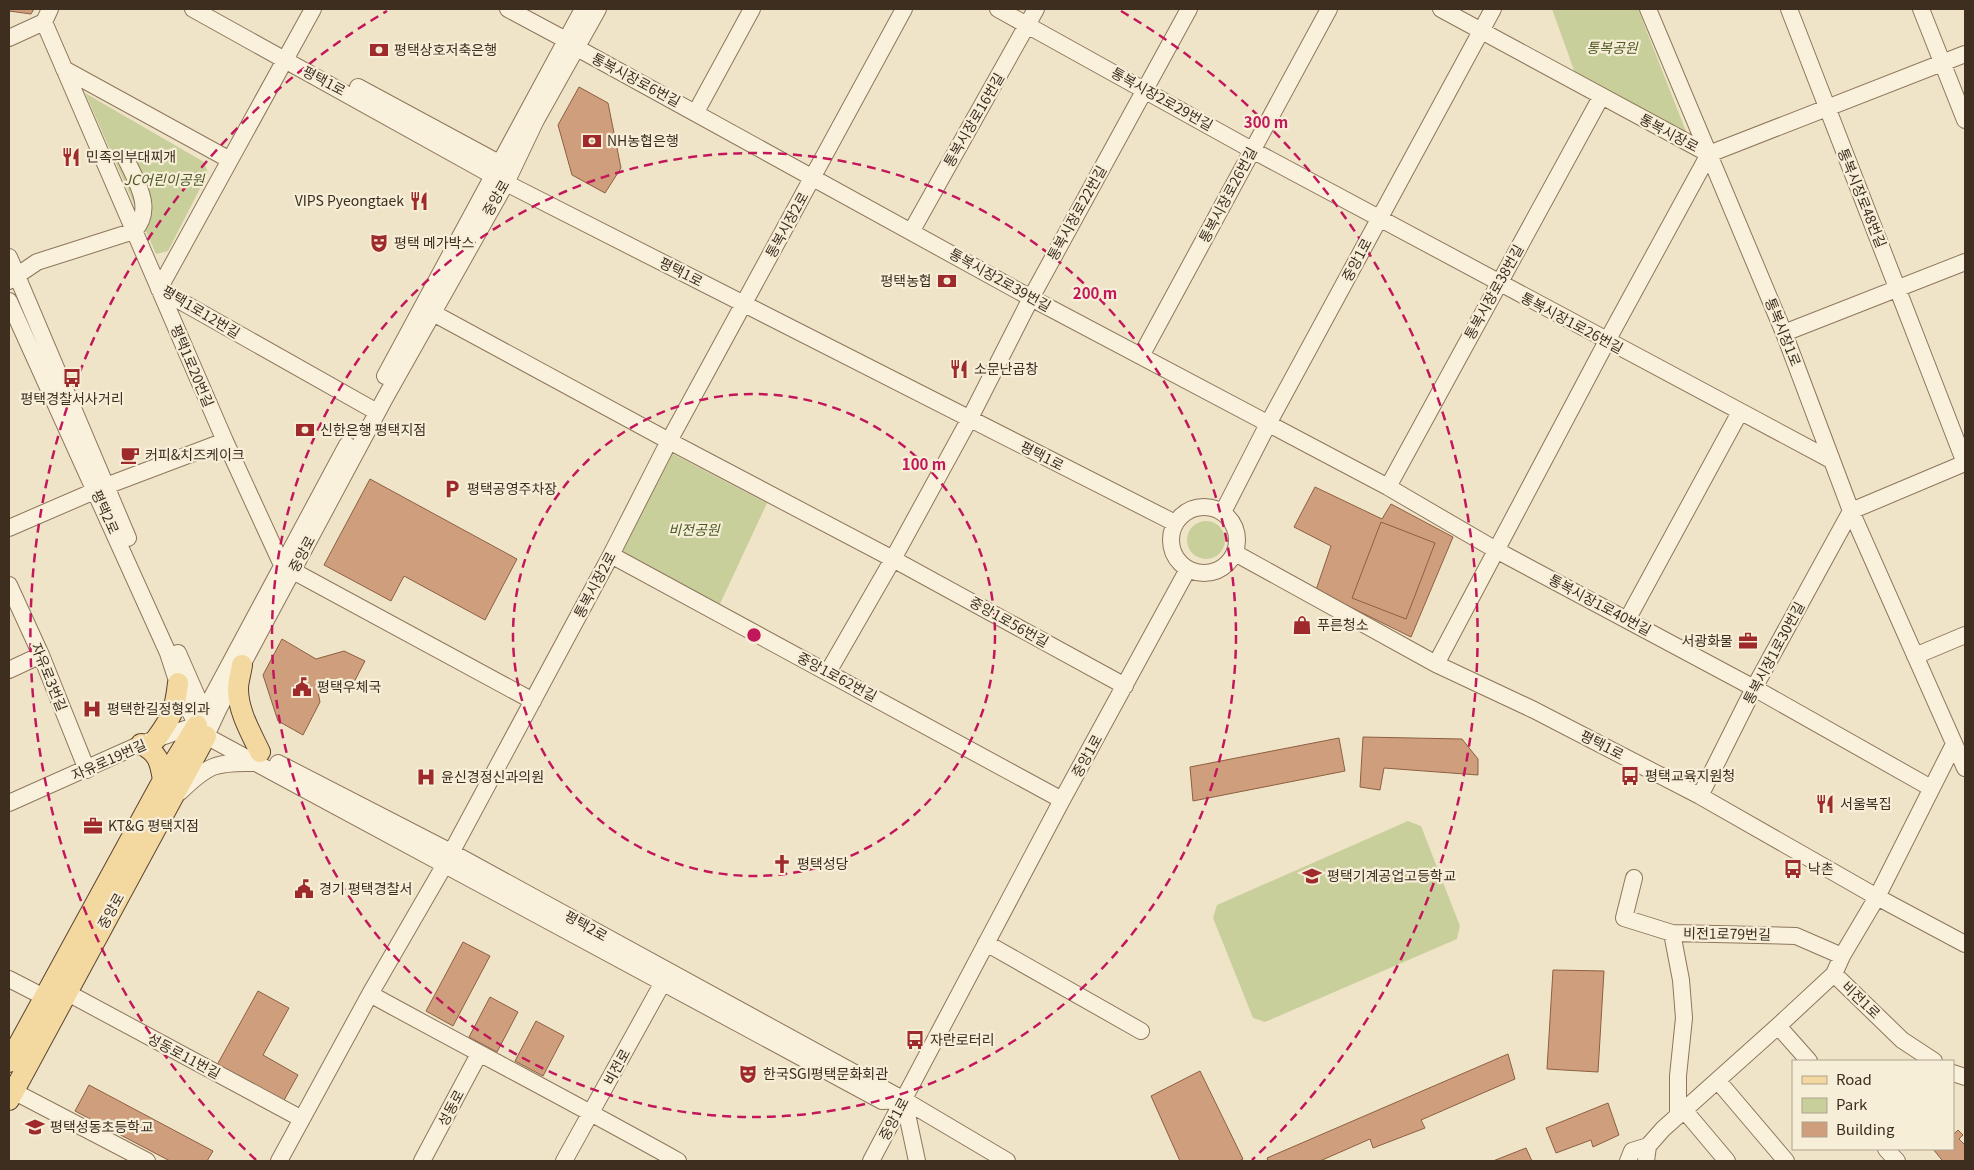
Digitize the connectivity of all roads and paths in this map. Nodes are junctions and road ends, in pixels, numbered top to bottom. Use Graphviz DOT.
graph roads {
  1 [pos="193,9"];
  2 [pos="214,9"];
  3 [pos="313,9"];
  4 [pos="508,9"];
  5 [pos="583,9"];
  6 [pos="598,9"];
  7 [pos="752,9"];
  8 [pos="904,9"];
  9 [pos="998,9"];
  10 [pos="1036,9"];
  11 [pos="1188,9"];
  12 [pos="1329,9"];
  13 [pos="1441,9"];
  14 [pos="1493,9"];
  15 [pos="1648,9"];
  16 [pos="1789,9"];
  17 [pos="1921,9"];
  18 [pos="47,15"];
  19 [pos="1028,25"];
  20 [pos="1481,32"];
  21 [pos="9,38"];
  22 [pos="571,44"];
  23 [pos="1965,54"];
  24 [pos="288,55"];
  25 [pos="1942,63"];
  26 [pos="64,69"];
  27 [pos="1146,90"];
  28 [pos="1601,97"];
  29 [pos="1827,108"];
  30 [pos="696,112"];
  31 [pos="1965,120"];
  32 [pos="1252,150"];
  33 [pos="1709,154"];
  34 [pos="126,159"];
  35 [pos="230,160"];
  36 [pos="503,173"];
  37 [pos="813,178"];
  38 [pos="1379,218"];
  39 [pos="134,231"];
  40 [pos="911,232"];
  41 [pos="9,257"];
  42 [pos="1965,262"];
  43 [pos="13,278"];
  44 [pos="1499,284"];
  45 [pos="1898,287"];
  46 [pos="159,289"];
  47 [pos="14,297"];
  48 [pos="1031,298"];
  49 [pos="743,303"];
  50 [pos="433,313"];
  51 [pos="1784,333"];
  52 [pos="1607,341"];
  53 [pos="1141,356"];
  54 [pos="373,410"];
  55 [pos="1740,412"];
  56 [pos="969,420"];
  57 [pos="1268,424"];
  58 [pos="224,441"];
  59 [pos="669,441"];
  60 [pos="1831,460"];
  61 [pos="1965,463"];
  62 [pos="1388,488"];
  63 [pos="100,489"];
  64 [pos="1851,511"];
  65 [pos="1223,512"];
  66 [pos="1175,523"];
  67 [pos="9,528"];
  68 [pos="1496,550"];
  69 [pos="1235,552"];
  70 [pos="611,555"];
  71 [pos="893,559"];
  72 [pos="287,567"];
  73 [pos="1188,569"];
  74 [pos="9,585"];
  75 [pos="1626,620"];
  76 [pos="1965,635"];
  77 [pos="41,655"];
  78 [pos="1914,656"];
  79 [pos="1436,664"];
  80 [pos="242,665"];
  81 [pos="9,670"];
  82 [pos="828,672"];
  83 [pos="178,683"];
  84 [pos="1125,686"];
  85 [pos="1754,688"];
  86 [pos="533,701"];
  87 [pos="204,725"];
  88 [pos="149,742"];
  89 [pos="1954,744"];
  90 [pos="258,758"];
  91 [pos="1965,768"];
  92 [pos="86,770"];
  93 [pos="163,780"];
  94 [pos="1931,788"];
  95 [pos="1700,796"];
  96 [pos="171,800"];
  97 [pos="1062,800"];
  98 [pos="9,803"];
  99 [pos="448,859"];
  100 [pos="1634,878"];
  101 [pos="1877,897"];
  102 [pos="1672,933"];
  103 [pos="986,943"];
  104 [pos="1965,944"];
  105 [pos="1842,956"];
  106 [pos="1834,974"];
  107 [pos="665,977"];
  108 [pos="9,979"];
  109 [pos="66,992"];
  110 [pos="370,994"];
  111 [pos="44,997"];
  112 [pos="1778,1026"];
  113 [pos="1141,1030"];
  114 [pos="480,1054"];
  115 [pos="1808,1060"];
  116 [pos="1932,1060"];
  117 [pos="9,1062"];
  118 [pos="1718,1080"];
  119 [pos="11,1096"];
  120 [pos="904,1100"];
  121 [pos="592,1113"];
  122 [pos="1681,1113"];
  123 [pos="302,1119"];
  124 [pos="1887,1150"];
  125 [pos="1647,1154"];
  126 [pos="147,1161"];
  127 [pos="279,1161"];
  128 [pos="422,1161"];
  129 [pos="564,1161"];
  130 [pos="678,1161"];
  131 [pos="871,1161"];
  132 [pos="917,1161"];
  133 [pos="1007,1161"];
  134 [pos="1628,1161"];
  135 [pos="1727,1161"];
  136 [pos="1786,1161"];
  137 [pos="1897,1161"];
  1 -- 24 [label="street, 평택1로"];
  2 -- 24 [label="street"];
  3 -- 24 [label="street"];
  4 -- 22 [label="street, 통복시장로6번길"];
  5 -- 22 [label="street, 중앙로"];
  6 -- 22 [label="street, 중앙로"];
  7 -- 30 [label="street, 통복시장로6번길"];
  8 -- 37 [label="street, 통복시장2로"];
  9 -- 19 [label="street, 통복시장2로29번길"];
  10 -- 19 [label="street, 통복시장로16번길"];
  11 -- 27 [label="street, 통복시장로22번길"];
  12 -- 32 [label="street, 통복시장로26번길"];
  13 -- 20 [label="street, 통복시장로"];
  14 -- 20 [label="street, 중앙1로"];
  15 -- 33 [label="street, 통복시장1로"];
  16 -- 29 [label="street, 통복시장로48번길"];
  17 -- 25 [label="street"];
  18 -- 21 [label="street"];
  18 -- 26 [label="street, 평택1로12번길"];
  19 -- 27 [label="street, 통복시장2로29번길"];
  19 -- 40 [label="street, 통복시장로16번길"];
  20 -- 28 [label="street, 통복시장로"];
  20 -- 38 [label="street, 중앙1로"];
  22 -- 30 [label="street, 통복시장로6번길"];
  22 -- 36 [label="street, 중앙로"];
  23 -- 25 [label="street, 통복시장로"];
  24 -- 35 [label="street"];
  24 -- 36 [label="street, 평택1로"];
  25 -- 29 [label="street, 통복시장로"];
  25 -- 31 [label="street"];
  26 -- 35 [label="street"];
  26 -- 39 [label="street, 평택1로12번길"];
  27 -- 32 [label="street, 통복시장2로29번길"];
  27 -- 48 [label="street, 통복시장로22번길"];
  28 -- 33 [label="street, 통복시장로"];
  28 -- 44 [label="street, 통복시장로38번길"];
  29 -- 33 [label="street, 통복시장로"];
  29 -- 45 [label="street, 통복시장로48번길"];
  30 -- 37 [label="street, 통복시장로6번길"];
  32 -- 38 [label="street, 통복시장2로29번길"];
  32 -- 53 [label="street, 통복시장로26번길"];
  33 -- 51 [label="street, 통복시장1로"];
  33 -- 52 [label="street"];
  34 -- 39 [label="street"];
  35 -- 46 [label="street"];
  36 -- 49 [label="street, 평택1로"];
  36 -- 50 [label="street, 중앙로"];
  36 -- 54 [label="street, 중앙로"];
  37 -- 40 [label="street, 통복시장2로39번길"];
  37 -- 49 [label="street, 통복시장2로"];
  38 -- 44 [label="street, 통복시장1로26번길"];
  38 -- 57 [label="street, 중앙1로"];
  39 -- 43 [label="street"];
  39 -- 46 [label="street, 평택1로12번길"];
  40 -- 48 [label="street, 통복시장2로39번길"];
  41 -- 43 [label="street, 평택2로"];
  42 -- 45 [label="street"];
  43 -- 47 [label="street, 평택2로"];
  44 -- 52 [label="street, 통복시장1로26번길"];
  44 -- 62 [label="street, 통복시장로38번길"];
  45 -- 51 [label="street"];
  45 -- 61 [label="street, 통복시장로48번길"];
  46 -- 54 [label="street, 평택1로12번길"];
  46 -- 58 [label="street, 평택1로20번길"];
  47 -- 63 [label="street, 평택2로"];
  48 -- 53 [label="street, 통복시장2로39번길"];
  48 -- 56 [label="street, 통복시장로22번길"];
  49 -- 56 [label="street, 평택1로"];
  49 -- 59 [label="street, 통복시장2로"];
  50 -- 54 [label="street, 중앙로"];
  50 -- 59 [label="street"];
  51 -- 60 [label="street, 통복시장1로"];
  52 -- 55 [label="street, 통복시장1로26번길"];
  52 -- 68 [label="street"];
  53 -- 57 [label="street, 통복시장2로39번길"];
  54 -- 72 [label="street, 중앙로"];
  55 -- 60 [label="street, 통복시장1로26번길"];
  55 -- 75 [label="street"];
  56 -- 66 [label="street, 평택1로"];
  56 -- 71 [label="street"];
  57 -- 62 [label="street, 통복시장1로40번길"];
  57 -- 65 [label="street, 중앙1로"];
  58 -- 63 [label="street"];
  58 -- 72 [label="street, 평택1로20번길"];
  59 -- 70 [label="street, 통복시장2로"];
  59 -- 71 [label="street, 중앙1로56번길"];
  60 -- 64 [label="street, 통복시장1로"];
  61 -- 64 [label="street"];
  62 -- 68 [label="street, 통복시장1로40번길"];
  63 -- 67 [label="street"];
  63 -- 83 [label="street, 평택2로"];
  63 -- 87 [label="street"];
  64 -- 78 [label="street, 통복시장1로"];
  64 -- 85 [label="street, 통복시장1로30번길"];
  65 -- 66 [label="street"];
  65 -- 69 [label="street"];
  66 -- 73 [label="street"];
  68 -- 75 [label="street, 통복시장1로40번길"];
  68 -- 79 [label="street"];
  69 -- 73 [label="street"];
  69 -- 79 [label="street, 평택1로"];
  70 -- 82 [label="street, 중앙1로62번길"];
  70 -- 86 [label="street, 통복시장2로"];
  71 -- 82 [label="street"];
  71 -- 84 [label="street, 중앙1로56번길"];
  72 -- 80 [label="street, 중앙로"];
  72 -- 86 [label="street"];
  72 -- 87 [label="street, 중앙로"];
  73 -- 84 [label="street, 중앙1로"];
  74 -- 77 [label="street, 자유로3번길"];
  75 -- 85 [label="street, 통복시장1로40번길"];
  76 -- 78 [label="street"];
  77 -- 81 [label="street"];
  77 -- 92 [label="street, 자유로3번길"];
  78 -- 89 [label="street, 통복시장1로"];
  79 -- 95 [label="street, 평택1로"];
  80 -- 87 [label="street, 중앙로"];
  80 -- 90 [label="main road"];
  82 -- 97 [label="street, 중앙1로62번길"];
  83 -- 87 [label="street, 평택2로"];
  83 -- 88 [label="main road"];
  84 -- 97 [label="street, 중앙1로"];
  85 -- 94 [label="street, 통복시장1로40번길"];
  85 -- 95 [label="street, 통복시장1로30번길"];
  86 -- 99 [label="street, 통복시장2로"];
  87 -- 88 [label="street, 자유로19번길"];
  87 -- 90 [label="street, 평택2로"];
  87 -- 93 [label="main road, 중앙로"];
  87 -- 96 [label="main road, 중앙로"];
  88 -- 92 [label="street, 자유로19번길"];
  88 -- 93 [label="main road"];
  89 -- 91 [label="street, 통복시장1로"];
  89 -- 94 [label="street"];
  90 -- 96 [label="street"];
  90 -- 99 [label="street, 평택2로"];
  92 -- 98 [label="street, 자유로19번길"];
  93 -- 111 [label="main road, 중앙로"];
  94 -- 101 [label="street"];
  95 -- 101 [label="street, 평택1로"];
  96 -- 109 [label="main road, 중앙로"];
  97 -- 103 [label="street, 중앙1로"];
  99 -- 107 [label="street, 평택2로"];
  99 -- 110 [label="street"];
  100 -- 102 [label="street"];
  101 -- 104 [label="street, 평택1로"];
  101 -- 105 [label="street, 비전1로"];
  102 -- 105 [label="street, 비전1로79번길"];
  102 -- 122 [label="street, 비전1로79번길"];
  103 -- 113 [label="street"];
  103 -- 120 [label="street, 중앙1로"];
  105 -- 106 [label="street, 비전1로"];
  106 -- 112 [label="street"];
  106 -- 116 [label="street, 비전1로"];
  107 -- 120 [label="street, 평택2로"];
  107 -- 121 [label="street, 비전로"];
  108 -- 111 [label="street"];
  109 -- 119 [label="main road, 중앙로"];
  109 -- 123 [label="street, 성동로11번길"];
  110 -- 114 [label="street"];
  110 -- 123 [label="street"];
  111 -- 117 [label="main road, 중앙로"];
  112 -- 115 [label="street"];
  112 -- 118 [label="street"];
  114 -- 121 [label="street"];
  114 -- 128 [label="street, 성동로"];
  118 -- 122 [label="street"];
  118 -- 136 [label="street"];
  119 -- 126 [label="street"];
  120 -- 131 [label="street, 중앙1로"];
  120 -- 132 [label="street"];
  120 -- 133 [label="street, 평택2로"];
  121 -- 129 [label="street, 비전로"];
  121 -- 130 [label="street"];
  122 -- 125 [label="street"];
  122 -- 135 [label="street"];
  123 -- 127 [label="street"];
  124 -- 137 [label="street"];
  125 -- 134 [label="street"];
}
